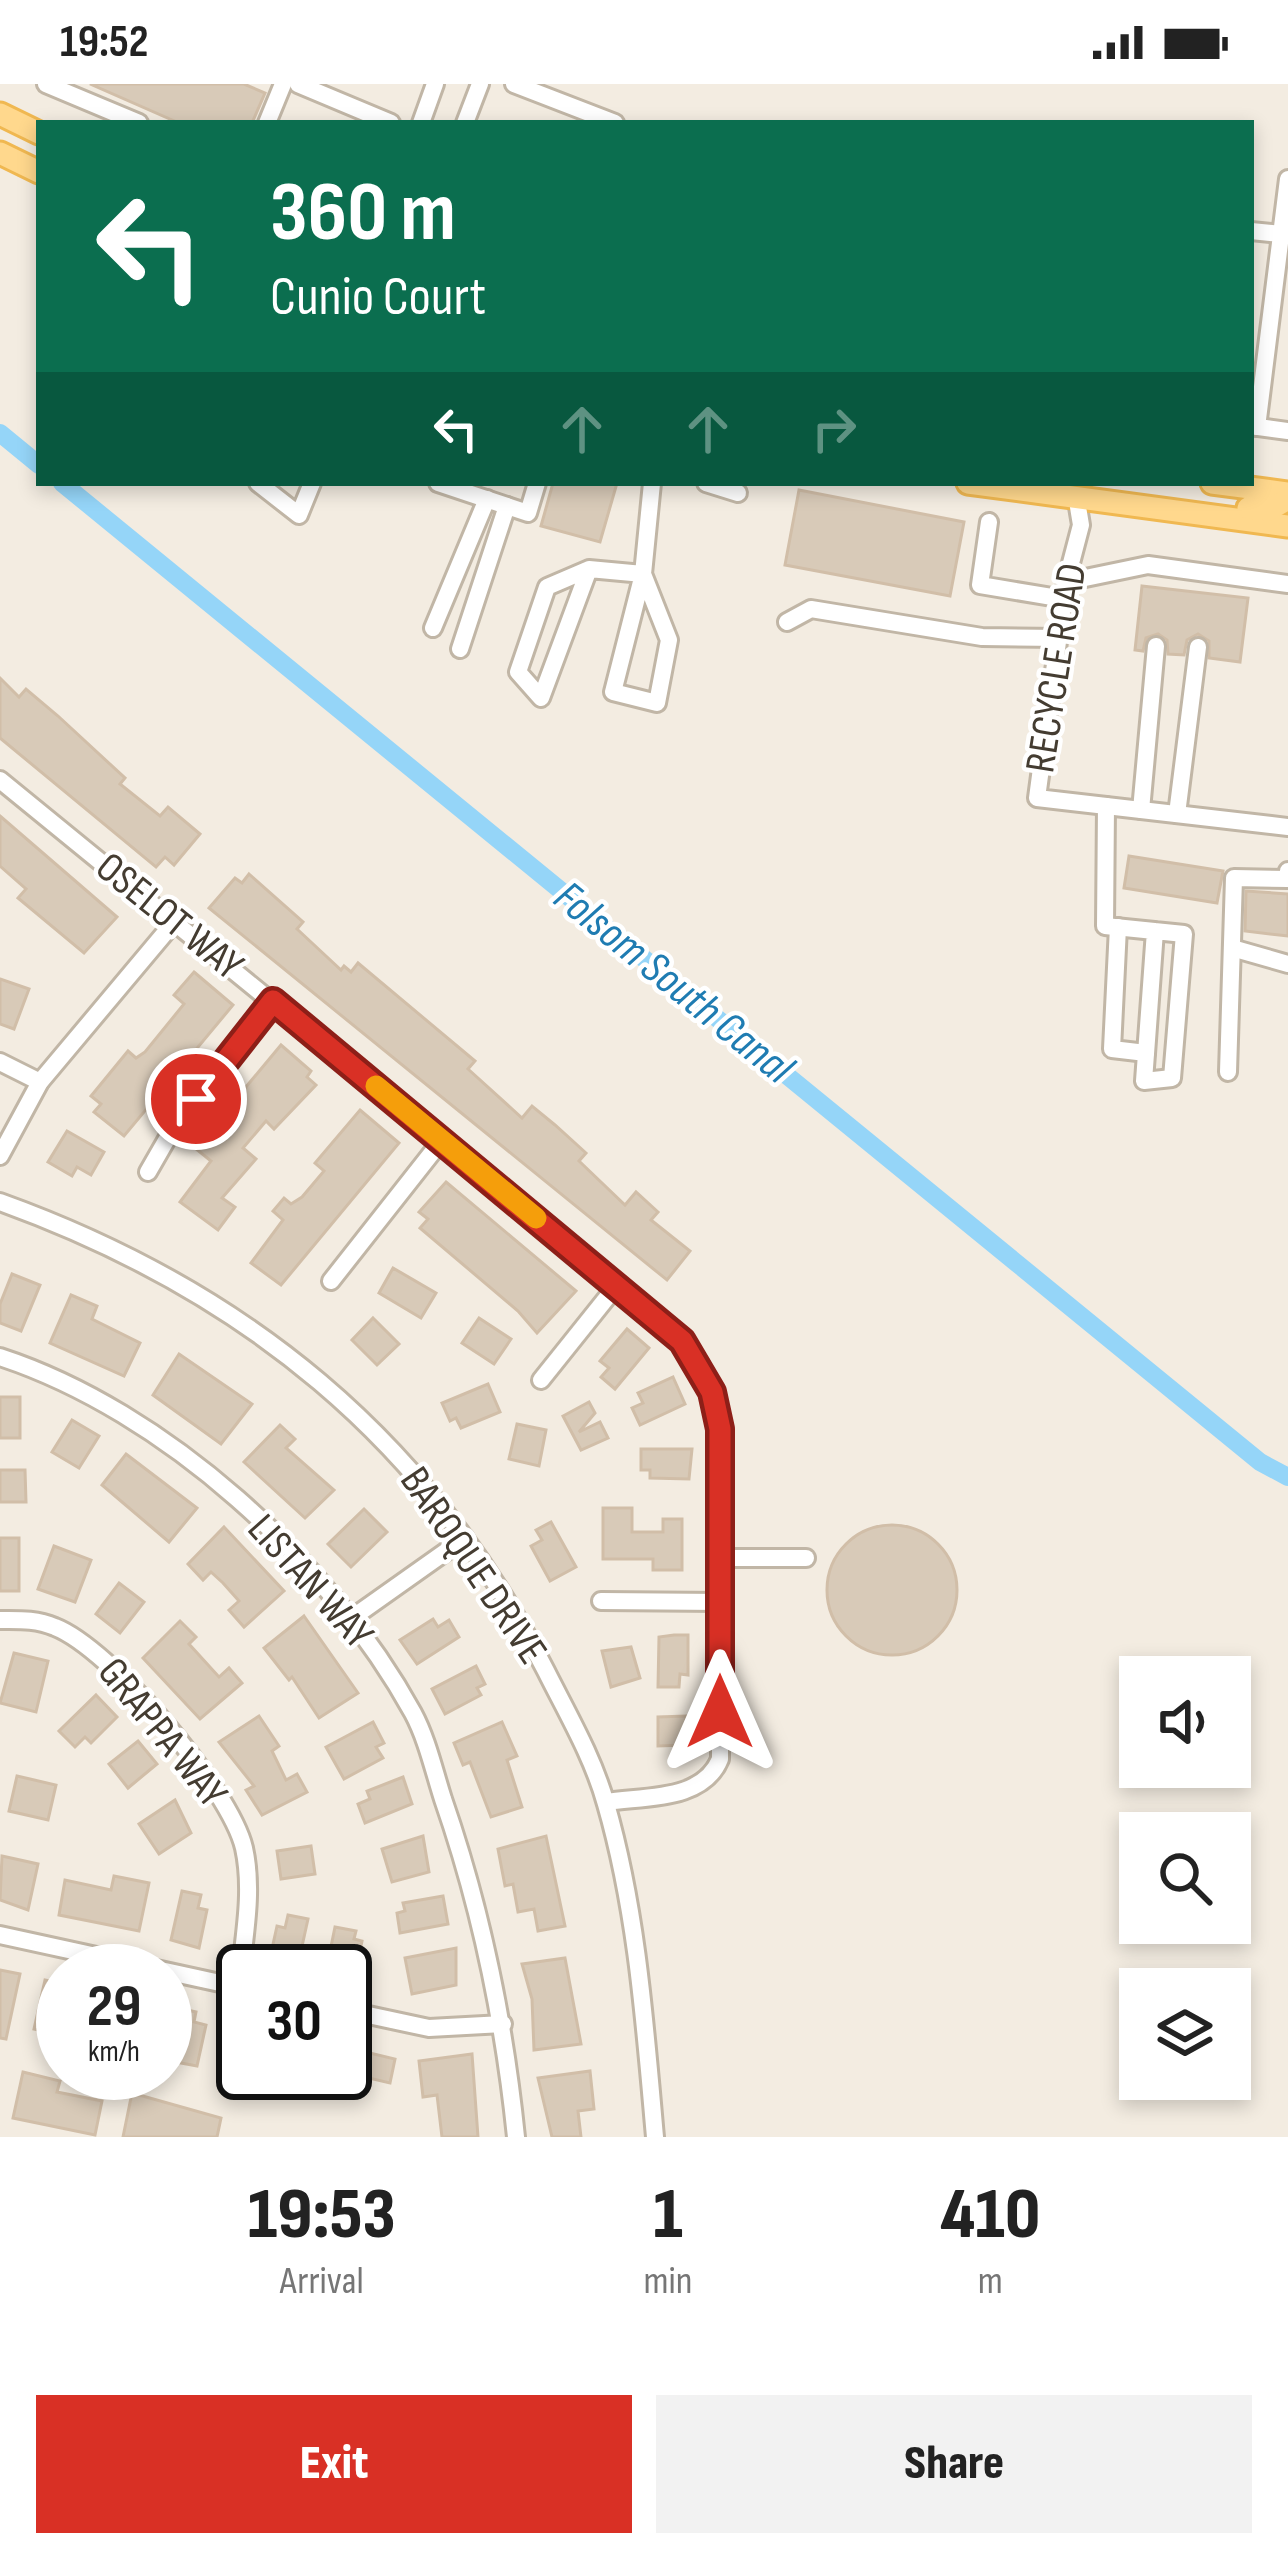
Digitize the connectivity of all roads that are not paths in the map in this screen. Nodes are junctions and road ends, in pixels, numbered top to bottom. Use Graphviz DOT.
graph roads {
  1 [pos="46,84"];
  2 [pos="284,84"];
  3 [pos="298,84"];
  4 [pos="435,84"];
  5 [pos="480,84"];
  6 [pos="514,84"];
  7 [pos="0,114"];
  8 [pos="132,120"];
  9 [pos="268,120"];
  10 [pos="384,120"];
  11 [pos="422,120"];
  12 [pos="466,120"];
  13 [pos="607,120"];
  14 [pos="36,132"];
  15 [pos="0,153"];
  16 [pos="36,171"];
  17 [pos="1288,179"];
  18 [pos="1254,231"];
  19 [pos="1281,234"];
  20 [pos="1267,350"];
  21 [pos="1288,352"];
  22 [pos="1254,426"];
  23 [pos="1288,431"];
  24 [pos="262,486"];
  25 [pos="311,486"];
  26 [pos="447,486"];
  27 [pos="536,486"];
  28 [pos="652,486"];
  29 [pos="716,486"];
  30 [pos="986,486"];
  31 [pos="1230,486"];
  32 [pos="738,493"];
  33 [pos="1288,496"];
  34 [pos="487,500"];
  35 [pos="1077,501"];
  36 [pos="507,506"];
  37 [pos="989,522"];
  38 [pos="1288,526"];
  39 [pos="589,569"];
  40 [pos="643,574"];
  41 [pos="1288,584"];
  42 [pos="1065,591"];
  43 [pos="787,622"];
  44 [pos="434,628"];
  45 [pos="1059,638"];
  46 [pos="1156,646"];
  47 [pos="1198,647"];
  48 [pos="460,649"];
  49 [pos="0,780"];
  50 [pos="1106,806"];
  51 [pos="1141,810"];
  52 [pos="1178,814"];
  53 [pos="1288,827"];
  54 [pos="1288,876"];
  55 [pos="175,922"];
  56 [pos="1118,927"];
  57 [pos="1155,931"];
  58 [pos="1232,948"];
  59 [pos="1288,964"];
  60 [pos="273,1001"];
  61 [pos="1146,1053"];
  62 [pos="0,1062"];
  63 [pos="1228,1072"];
  64 [pos="40,1082"];
  65 [pos="442,1140"];
  66 [pos="0,1156"];
  67 [pos="148,1172"];
  68 [pos="0,1202"];
  69 [pos="331,1281"];
  70 [pos="617,1285"];
  71 [pos="0,1357"];
  72 [pos="541,1380"];
  73 [pos="465,1538"];
  74 [pos="720,1558"];
  75 [pos="806,1558"];
  76 [pos="601,1601"];
  77 [pos="720,1602"];
  78 [pos="352,1618"];
  79 [pos="0,1620"];
  80 [pos="606,1802"];
  81 [pos="0,1935"];
  82 [pos="244,1944"];
  83 [pos="216,1982"];
  84 [pos="372,2016"];
  85 [pos="503,2024"];
  86 [pos="516,2137"];
  87 [pos="655,2137"];
  1 -- 8 [label="street"];
  2 -- 9 [label="street"];
  3 -- 10 [label="street"];
  4 -- 11 [label="street"];
  5 -- 12 [label="street"];
  6 -- 13 [label="street"];
  7 -- 14 [label="main road"];
  15 -- 16 [label="main road"];
  17 -- 19 [label="street"];
  18 -- 19 [label="street"];
  19 -- 20 [label="street"];
  20 -- 21 [label="street"];
  20 -- 22 [label="street"];
  22 -- 23 [label="street"];
  24 -- 25 [label="street"];
  26 -- 34 [label="street"];
  27 -- 36 [label="street"];
  28 -- 40 [label="street"];
  29 -- 32 [label="street"];
  30 -- 35 [label="main road"];
  31 -- 33 [label="main road"];
  33 -- 35 [label="main road"];
  34 -- 36 [label="street"];
  34 -- 44 [label="street"];
  35 -- 38 [label="main road"];
  35 -- 42 [label="street, RECYCLE ROAD"];
  36 -- 48 [label="street"];
  37 -- 42 [label="street"];
  39 -- 39 [label="street"];
  39 -- 40 [label="street"];
  40 -- 40 [label="street"];
  41 -- 42 [label="street"];
  42 -- 45 [label="street, RECYCLE ROAD"];
  43 -- 45 [label="street"];
  45 -- 50 [label="street, RECYCLE ROAD"];
  46 -- 51 [label="street"];
  47 -- 52 [label="street"];
  49 -- 55 [label="street, OSELOT WAY"];
  50 -- 51 [label="street, RECYCLE ROAD"];
  50 -- 56 [label="street"];
  51 -- 52 [label="street, RECYCLE ROAD"];
  52 -- 53 [label="street, RECYCLE ROAD"];
  54 -- 58 [label="street"];
  55 -- 60 [label="street, OSELOT WAY"];
  55 -- 64 [label="street"];
  56 -- 57 [label="street"];
  56 -- 61 [label="street"];
  57 -- 61 [label="street"];
  57 -- 61 [label="street"];
  58 -- 59 [label="street"];
  58 -- 63 [label="street"];
  60 -- 65 [label="street, OSELOT WAY"];
  60 -- 67 [label="street"];
  62 -- 64 [label="street"];
  64 -- 66 [label="street"];
  65 -- 69 [label="street"];
  65 -- 70 [label="street, OSELOT WAY"];
  68 -- 73 [label="street, BAROQUE DRIVE"];
  70 -- 72 [label="street"];
  70 -- 74 [label="street, OSELOT WAY"];
  71 -- 78 [label="street, LISTAN WAY"];
  73 -- 78 [label="street"];
  73 -- 80 [label="street, BAROQUE DRIVE"];
  74 -- 75 [label="street"];
  74 -- 77 [label="street, OSELOT WAY"];
  76 -- 77 [label="street"];
  77 -- 80 [label="street, OSELOT WAY"];
  78 -- 85 [label="street, LISTAN WAY"];
  79 -- 82 [label="street, GRAPPA WAY"];
  80 -- 87 [label="street, BAROQUE DRIVE"];
  81 -- 83 [label="street"];
  84 -- 85 [label="street"];
  85 -- 86 [label="street, LISTAN WAY"];
}
